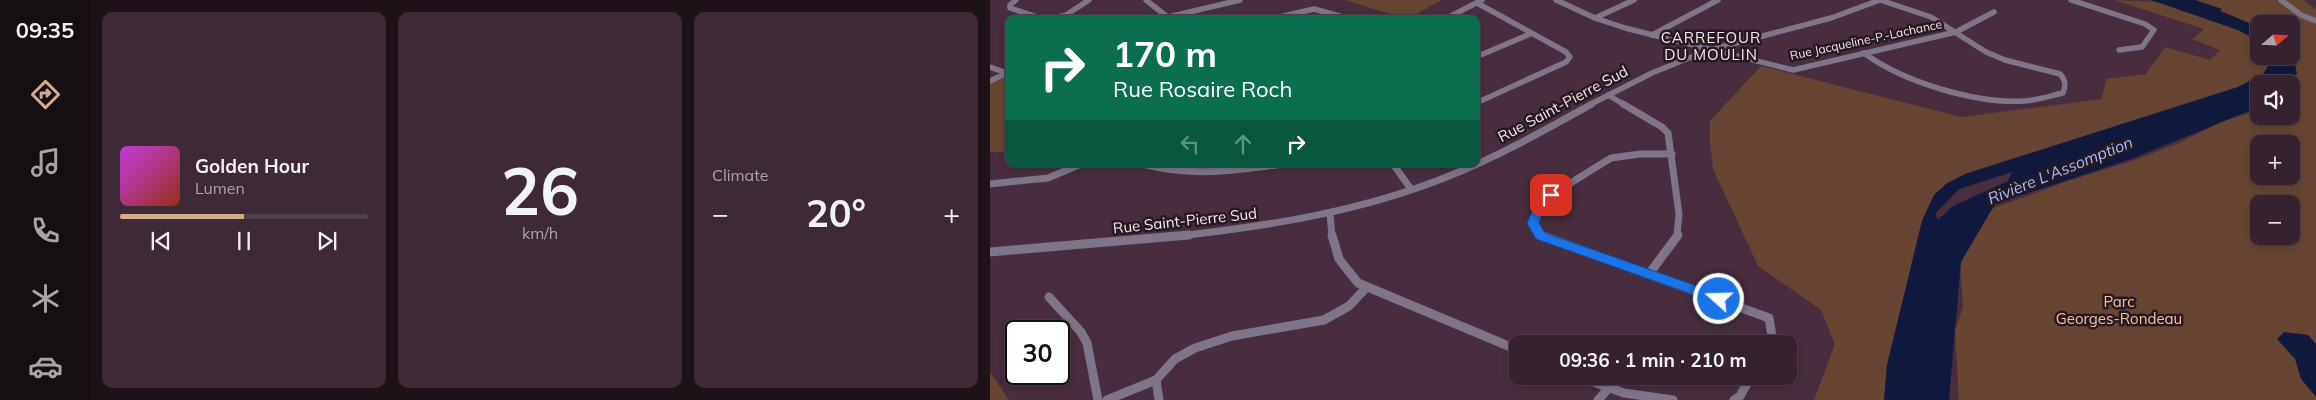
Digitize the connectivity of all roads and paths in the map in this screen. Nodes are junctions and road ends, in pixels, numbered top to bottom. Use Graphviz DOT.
graph roads {
  1 [pos="1016,0"];
  2 [pos="1089,0"];
  3 [pos="1146,0"];
  4 [pos="1240,0"];
  5 [pos="1556,0"];
  6 [pos="1634,0"];
  7 [pos="1718,0"];
  8 [pos="1880,0"];
  9 [pos="2071,0"];
  10 [pos="2281,0"];
  11 [pos="1479,2"];
  12 [pos="1994,12"];
  13 [pos="1031,15"];
  14 [pos="1066,15"];
  15 [pos="1165,15"];
  16 [pos="1181,15"];
  17 [pos="1288,15"];
  18 [pos="1336,15"];
  19 [pos="1453,15"];
  20 [pos="1595,18"];
  21 [pos="2316,21"];
  22 [pos="1956,32"];
  23 [pos="1530,34"];
  24 [pos="1652,35"];
  25 [pos="1710,49"];
  26 [pos="2119,50"];
  27 [pos="1864,53"];
  28 [pos="1480,56"];
  29 [pos="990,67"];
  30 [pos="1005,72"];
  31 [pos="1005,74"];
  32 [pos="990,81"];
  33 [pos="1608,95"];
  34 [pos="1480,102"];
  35 [pos="1672,154"];
  36 [pos="1480,163"];
  37 [pos="1073,167"];
  38 [pos="1154,167"];
  39 [pos="1258,167"];
  40 [pos="1395,167"];
  41 [pos="1470,167"];
  42 [pos="990,184"];
  43 [pos="1411,189"];
  44 [pos="1330,214"];
  45 [pos="990,252"];
  46 [pos="1649,274"];
  47 [pos="1367,287"];
  48 [pos="1049,297"];
  49 [pos="1772,335"];
  50 [pos="1509,346"];
  51 [pos="1156,380"];
  52 [pos="1596,385"];
  53 [pos="1746,385"];
  54 [pos="1607,390"];
  55 [pos="1098,400"];
  56 [pos="1107,400"];
  57 [pos="1157,400"];
  58 [pos="1598,400"];
  59 [pos="1660,400"];
  60 [pos="1673,400"];
  61 [pos="1734,400"];
  1 -- 13 [label="street"];
  2 -- 14 [label="street"];
  3 -- 15 [label="street"];
  4 -- 16 [label="street"];
  5 -- 20 [label="street, Rue Jacqueline-P.-Lachance"];
  6 -- 20 [label="street"];
  7 -- 24 [label="street"];
  8 -- 22 [label="street"];
  8 -- 25 [label="street, Rue Saint-Pierre Sud"];
  9 -- 26 [label="street"];
  10 -- 21 [label="street"];
  11 -- 19 [label="street"];
  11 -- 23 [label="street"];
  12 -- 22 [label="street, Rue Jacqueline-P.-Lachance"];
  17 -- 18 [label="street"];
  20 -- 24 [label="street, Rue Jacqueline-P.-Lachance"];
  22 -- 27 [label="street, Rue Jacqueline-P.-Lachance"];
  22 -- 27 [label="street"];
  23 -- 28 [label="street"];
  23 -- 34 [label="street"];
  24 -- 25 [label="street, Rue Jacqueline-P.-Lachance"];
  25 -- 27 [label="street, Rue Jacqueline-P.-Lachance"];
  25 -- 33 [label="street, Rue Saint-Pierre Sud"];
  29 -- 30 [label="street"];
  31 -- 32 [label="street"];
  33 -- 35 [label="street"];
  33 -- 36 [label="street, Rue Saint-Pierre Sud"];
  35 -- 46 [label="street"];
  35 -- 46 [label="street"];
  37 -- 42 [label="street"];
  38 -- 39 [label="street"];
  40 -- 43 [label="street"];
  41 -- 43 [label="street, Rue Saint-Pierre Sud"];
  43 -- 44 [label="street, Rue Saint-Pierre Sud"];
  44 -- 45 [label="street, Rue Saint-Pierre Sud"];
  44 -- 47 [label="street"];
  46 -- 49 [label="street"];
  47 -- 50 [label="street"];
  47 -- 51 [label="street"];
  48 -- 55 [label="street"];
  51 -- 56 [label="street"];
  51 -- 57 [label="street"];
  52 -- 54 [label="street"];
  53 -- 61 [label="street"];
  54 -- 58 [label="street"];
  54 -- 59 [label="street"];
  59 -- 60 [label="street"];
}
